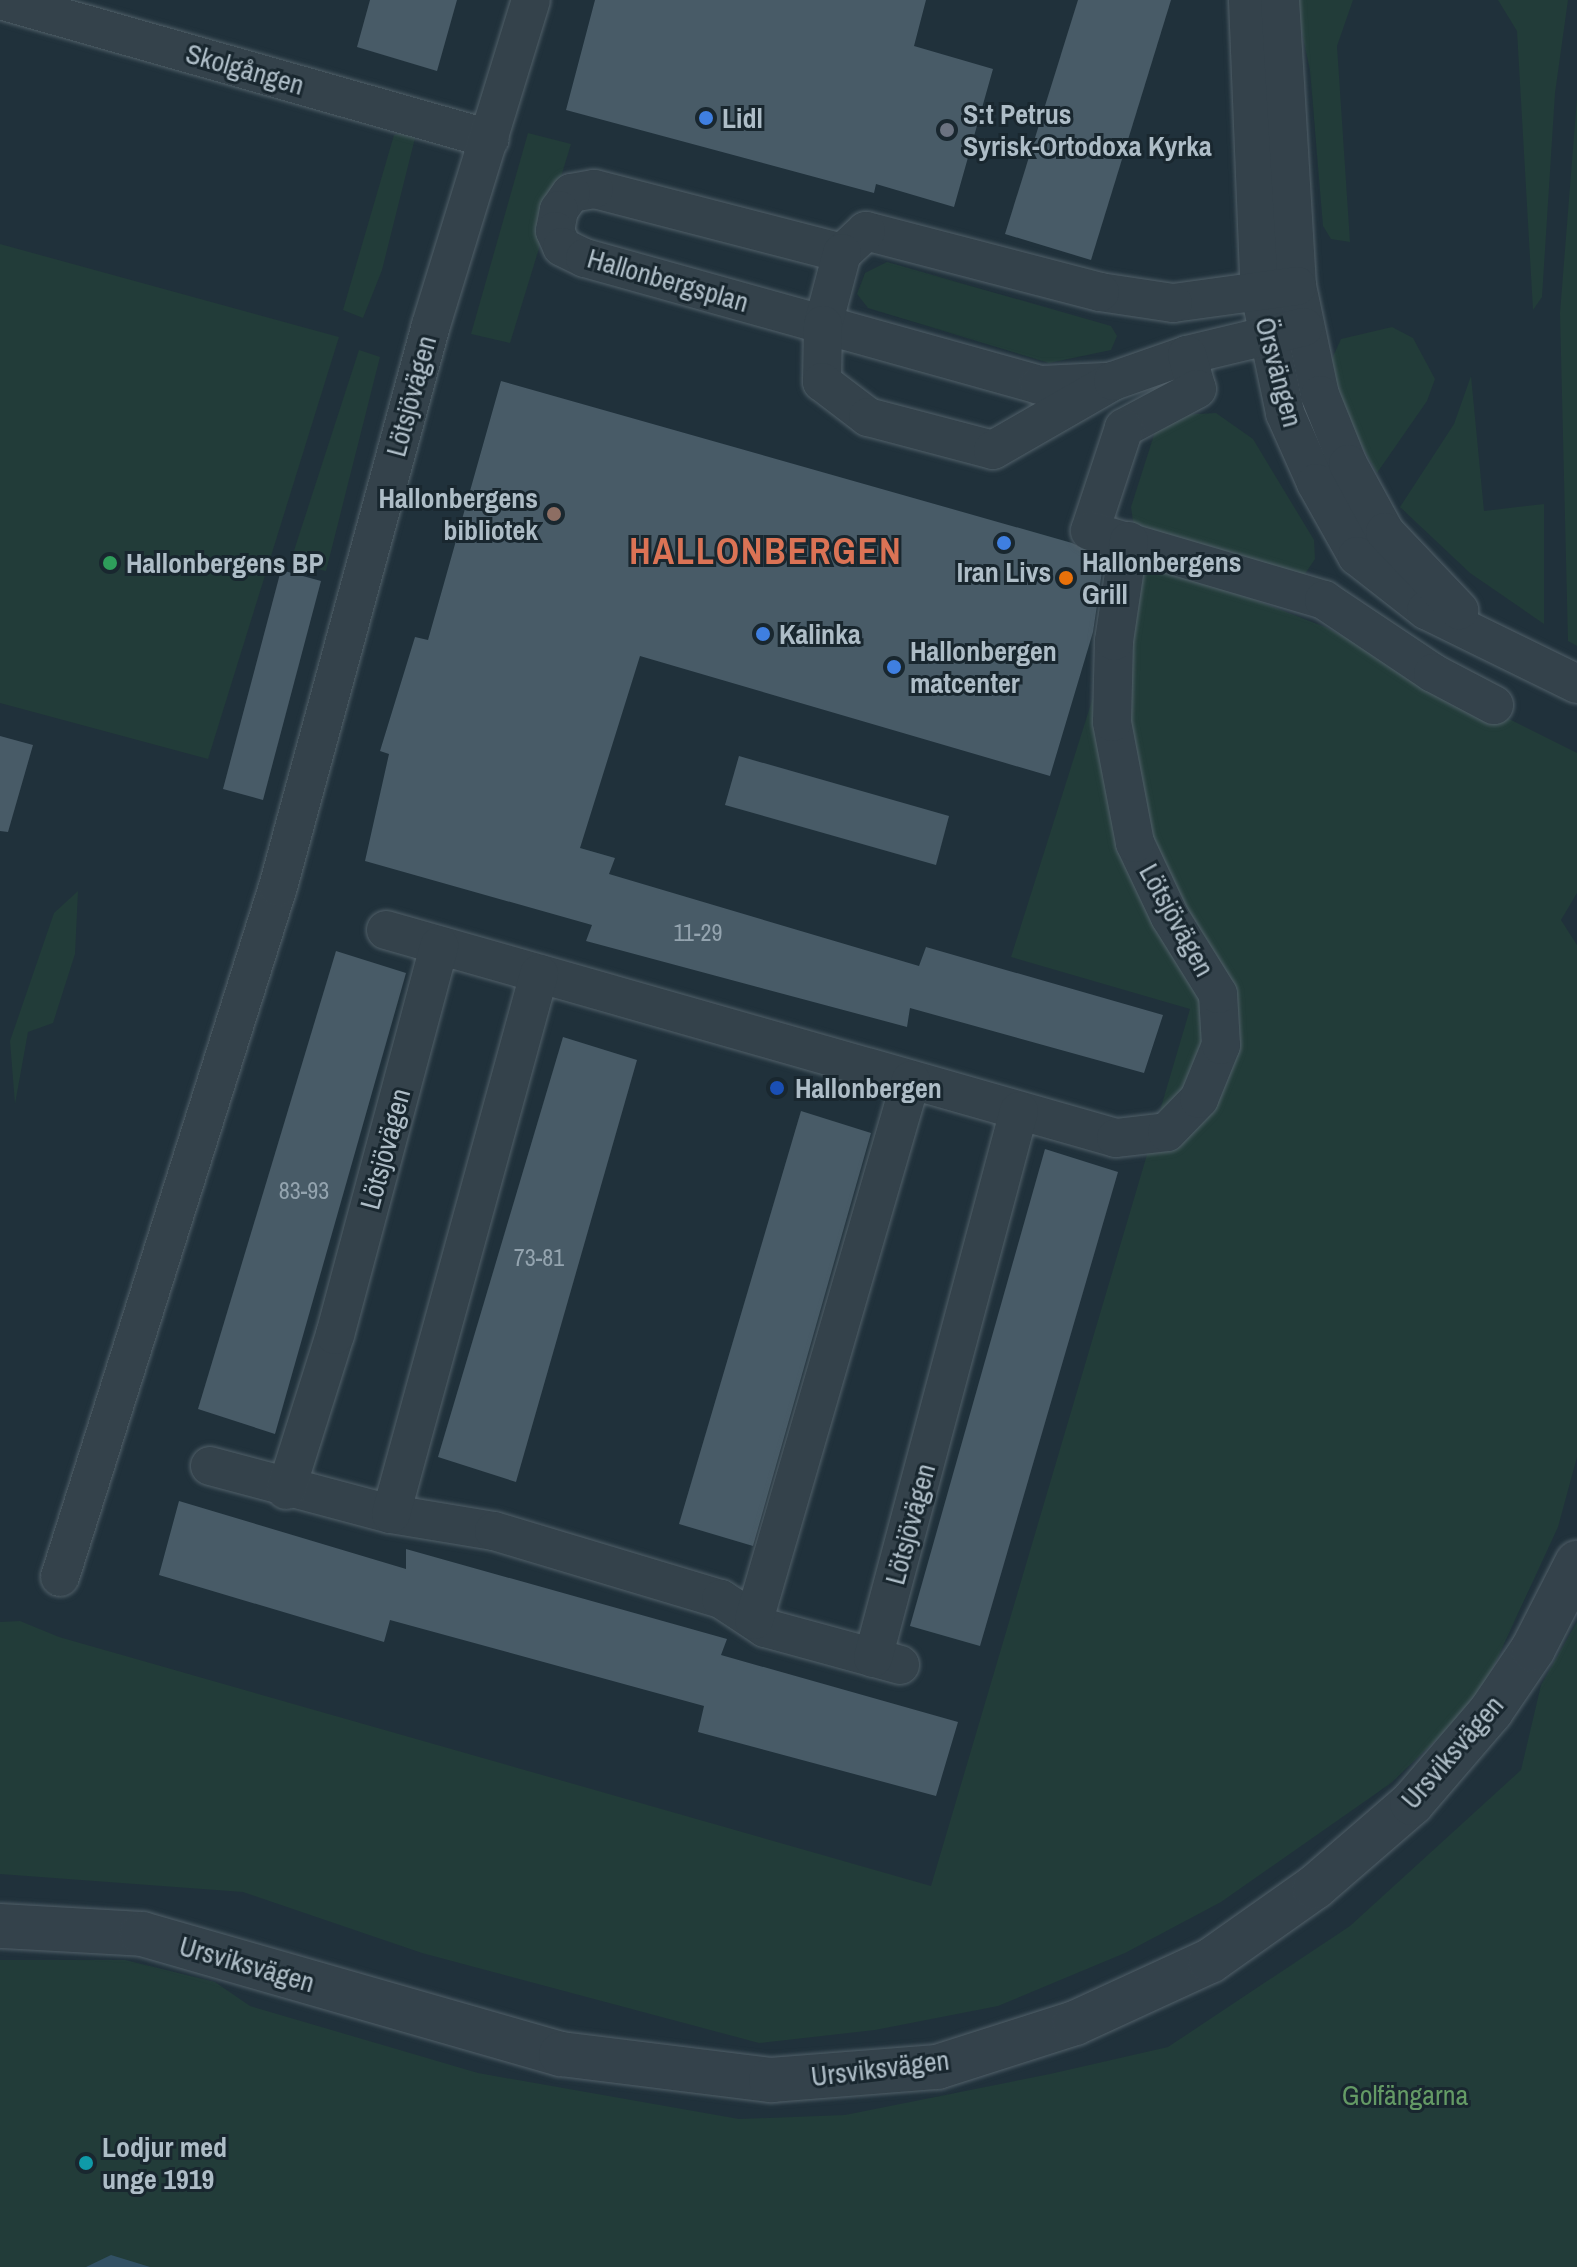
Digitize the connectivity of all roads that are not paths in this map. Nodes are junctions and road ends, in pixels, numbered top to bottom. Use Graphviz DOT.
graph roads {
  1 [pos="0,0"];
  2 [pos="531,0"];
  3 [pos="1248,0"];
  4 [pos="1280,0"];
  5 [pos="490,139"];
  6 [pos="842,253"];
  7 [pos="1297,286"];
  8 [pos="1260,293"];
  9 [pos="823,325"];
  10 [pos="1304,327"];
  11 [pos="1266,334"];
  12 [pos="1187,355"];
  13 [pos="1113,381"];
  14 [pos="1129,541"];
  15 [pos="1503,650"];
  16 [pos="1577,684"];
  17 [pos="1494,705"];
  18 [pos="386,930"];
  19 [pos="439,946"];
  20 [pos="539,974"];
  21 [pos="911,1080"];
  22 [pos="1019,1111"];
  23 [pos="210,1466"];
  24 [pos="286,1490"];
  25 [pos="391,1514"];
  26 [pos="1577,1563"];
  27 [pos="60,1577"];
  28 [pos="754,1620"];
  29 [pos="0,1926"];
  1 -- 5 [label="street, Skolgången"];
  2 -- 5 [label="street, Lötsjövägen"];
  3 -- 8 [label="street, Örsvängen"];
  4 -- 7 [label="street, Örsvängen"];
  5 -- 27 [label="street, Lötsjövägen"];
  6 -- 8 [label="street"];
  6 -- 9 [label="street, Hallonbergsplan"];
  6 -- 9 [label="street, Hallonbergsplan"];
  7 -- 8 [label="street"];
  7 -- 10 [label="street, Örsvängen"];
  8 -- 11 [label="street, Örsvängen"];
  9 -- 13 [label="street, Hallonbergsplan"];
  9 -- 13 [label="street, Hallonbergsplan"];
  10 -- 11 [label="street, Hallonbergsplan"];
  10 -- 15 [label="street, Örsvängen"];
  11 -- 12 [label="street, Hallonbergsplan"];
  11 -- 15 [label="street, Örsvängen"];
  12 -- 13 [label="street, Hallonbergsplan"];
  12 -- 14 [label="street"];
  14 -- 17 [label="street"];
  14 -- 22 [label="street, Lötsjövägen"];
  15 -- 16 [label="street, Örsvängen"];
  18 -- 19 [label="street, Lötsjövägen"];
  19 -- 20 [label="street, Lötsjövägen"];
  19 -- 24 [label="street, Lötsjövägen"];
  20 -- 21 [label="street, Lötsjövägen"];
  20 -- 25 [label="street"];
  21 -- 22 [label="street, Lötsjövägen"];
  21 -- 28 [label="street"];
  22 -- 28 [label="street, Lötsjövägen"];
  23 -- 24 [label="street, Lötsjövägen"];
  24 -- 25 [label="street, Lötsjövägen"];
  25 -- 28 [label="street, Lötsjövägen"];
  26 -- 29 [label="street, Ursviksvägen"];
}
